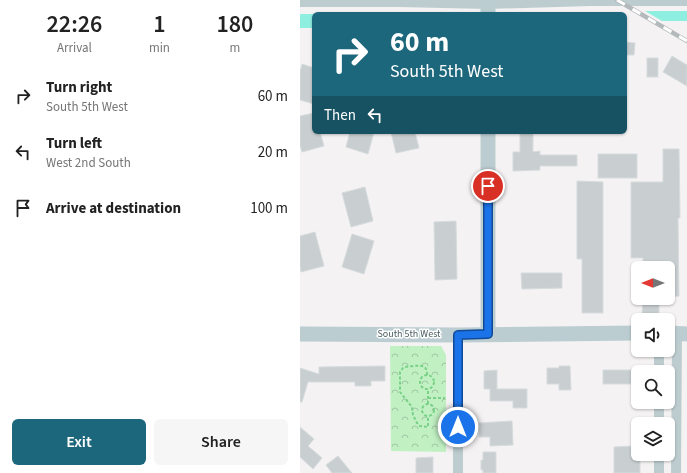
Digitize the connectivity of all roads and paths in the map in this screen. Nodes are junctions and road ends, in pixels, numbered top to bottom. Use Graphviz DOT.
graph roads {
  1 [pos="687,1"];
  2 [pos="300,2"];
  3 [pos="488,6"];
  4 [pos="488,134"];
  5 [pos="631,333"];
  6 [pos="677,333"];
  7 [pos="300,334"];
  8 [pos="488,334"];
  9 [pos="458,335"];
  10 [pos="427,375"];
  11 [pos="428,389"];
  12 [pos="428,398"];
  13 [pos="444,398"];
  14 [pos="428,404"];
  15 [pos="428,416"];
  16 [pos="659,461"];
  17 [pos="458,473"];
  18 [pos="659,473"];
  19 [pos="676,473"];
  1 -- 3 [label="street"];
  2 -- 3 [label="street"];
  4 -- 8 [label="street"];
  5 -- 8 [label="street, South 5th West"];
  6 -- 19 [label="street"];
  7 -- 9 [label="street, South 5th West"];
  8 -- 9 [label="street, South 5th West"];
  9 -- 17 [label="street"];
  10 -- 11 [label="path"];
  10 -- 11 [label="path"];
  10 -- 15 [label="path"];
  11 -- 12 [label="path"];
  12 -- 13 [label="path"];
  12 -- 14 [label="path"];
  14 -- 15 [label="path"];
  14 -- 15 [label="path"];
  16 -- 18 [label="street"];
}
